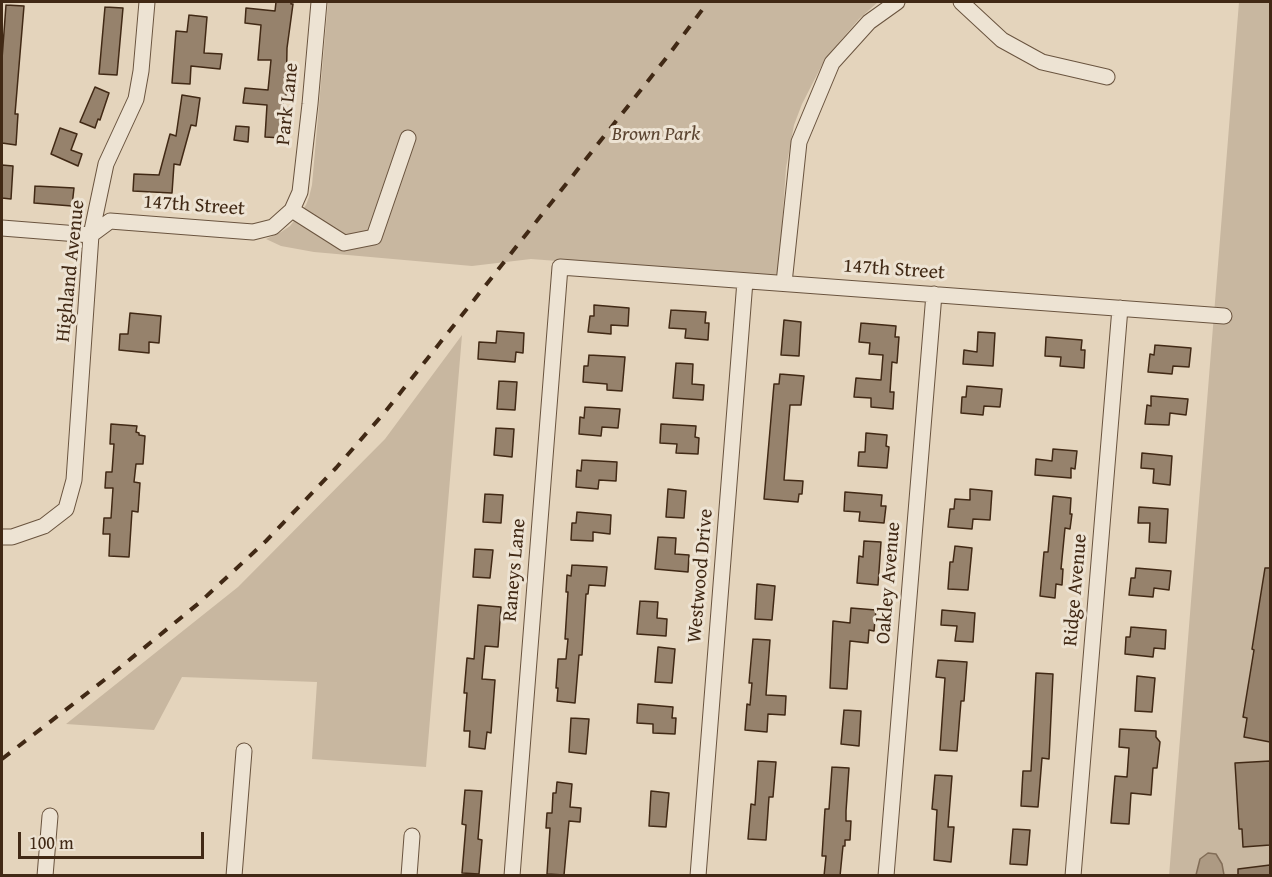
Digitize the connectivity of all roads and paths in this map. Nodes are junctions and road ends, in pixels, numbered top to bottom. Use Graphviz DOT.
graph roads {
  1 [pos="147,2"];
  2 [pos="319,2"];
  3 [pos="897,2"];
  4 [pos="961,2"];
  5 [pos="1107,76"];
  6 [pos="408,138"];
  7 [pos="292,210"];
  8 [pos="2,228"];
  9 [pos="92,235"];
  10 [pos="560,267"];
  11 [pos="745,280"];
  12 [pos="784,283"];
  13 [pos="934,294"];
  14 [pos="1120,308"];
  15 [pos="1224,316"];
  16 [pos="2,537"];
  17 [pos="244,751"];
  18 [pos="50,816"];
  19 [pos="412,836"];
  20 [pos="45,876"];
  21 [pos="234,876"];
  22 [pos="409,876"];
  23 [pos="512,876"];
  24 [pos="698,876"];
  25 [pos="886,876"];
  26 [pos="1073,876"];
  1 -- 9 [label="street, Highland Avenue"];
  2 -- 7 [label="street, Park Lane"];
  3 -- 12 [label="street"];
  4 -- 5 [label="street"];
  6 -- 7 [label="street"];
  7 -- 9 [label="street, 147th Street"];
  8 -- 9 [label="street"];
  9 -- 16 [label="street, Highland Avenue"];
  10 -- 11 [label="street, 147th Street"];
  10 -- 23 [label="street, Raneys Lane"];
  11 -- 12 [label="street, 147th Street"];
  11 -- 24 [label="street, Westwood Drive"];
  12 -- 13 [label="street, 147th Street"];
  13 -- 14 [label="street, 147th Street"];
  13 -- 25 [label="street, Oakley Avenue"];
  14 -- 15 [label="street, 147th Street"];
  14 -- 26 [label="street, Ridge Avenue"];
  17 -- 21 [label="street"];
  18 -- 20 [label="street"];
  19 -- 22 [label="street"];
}
